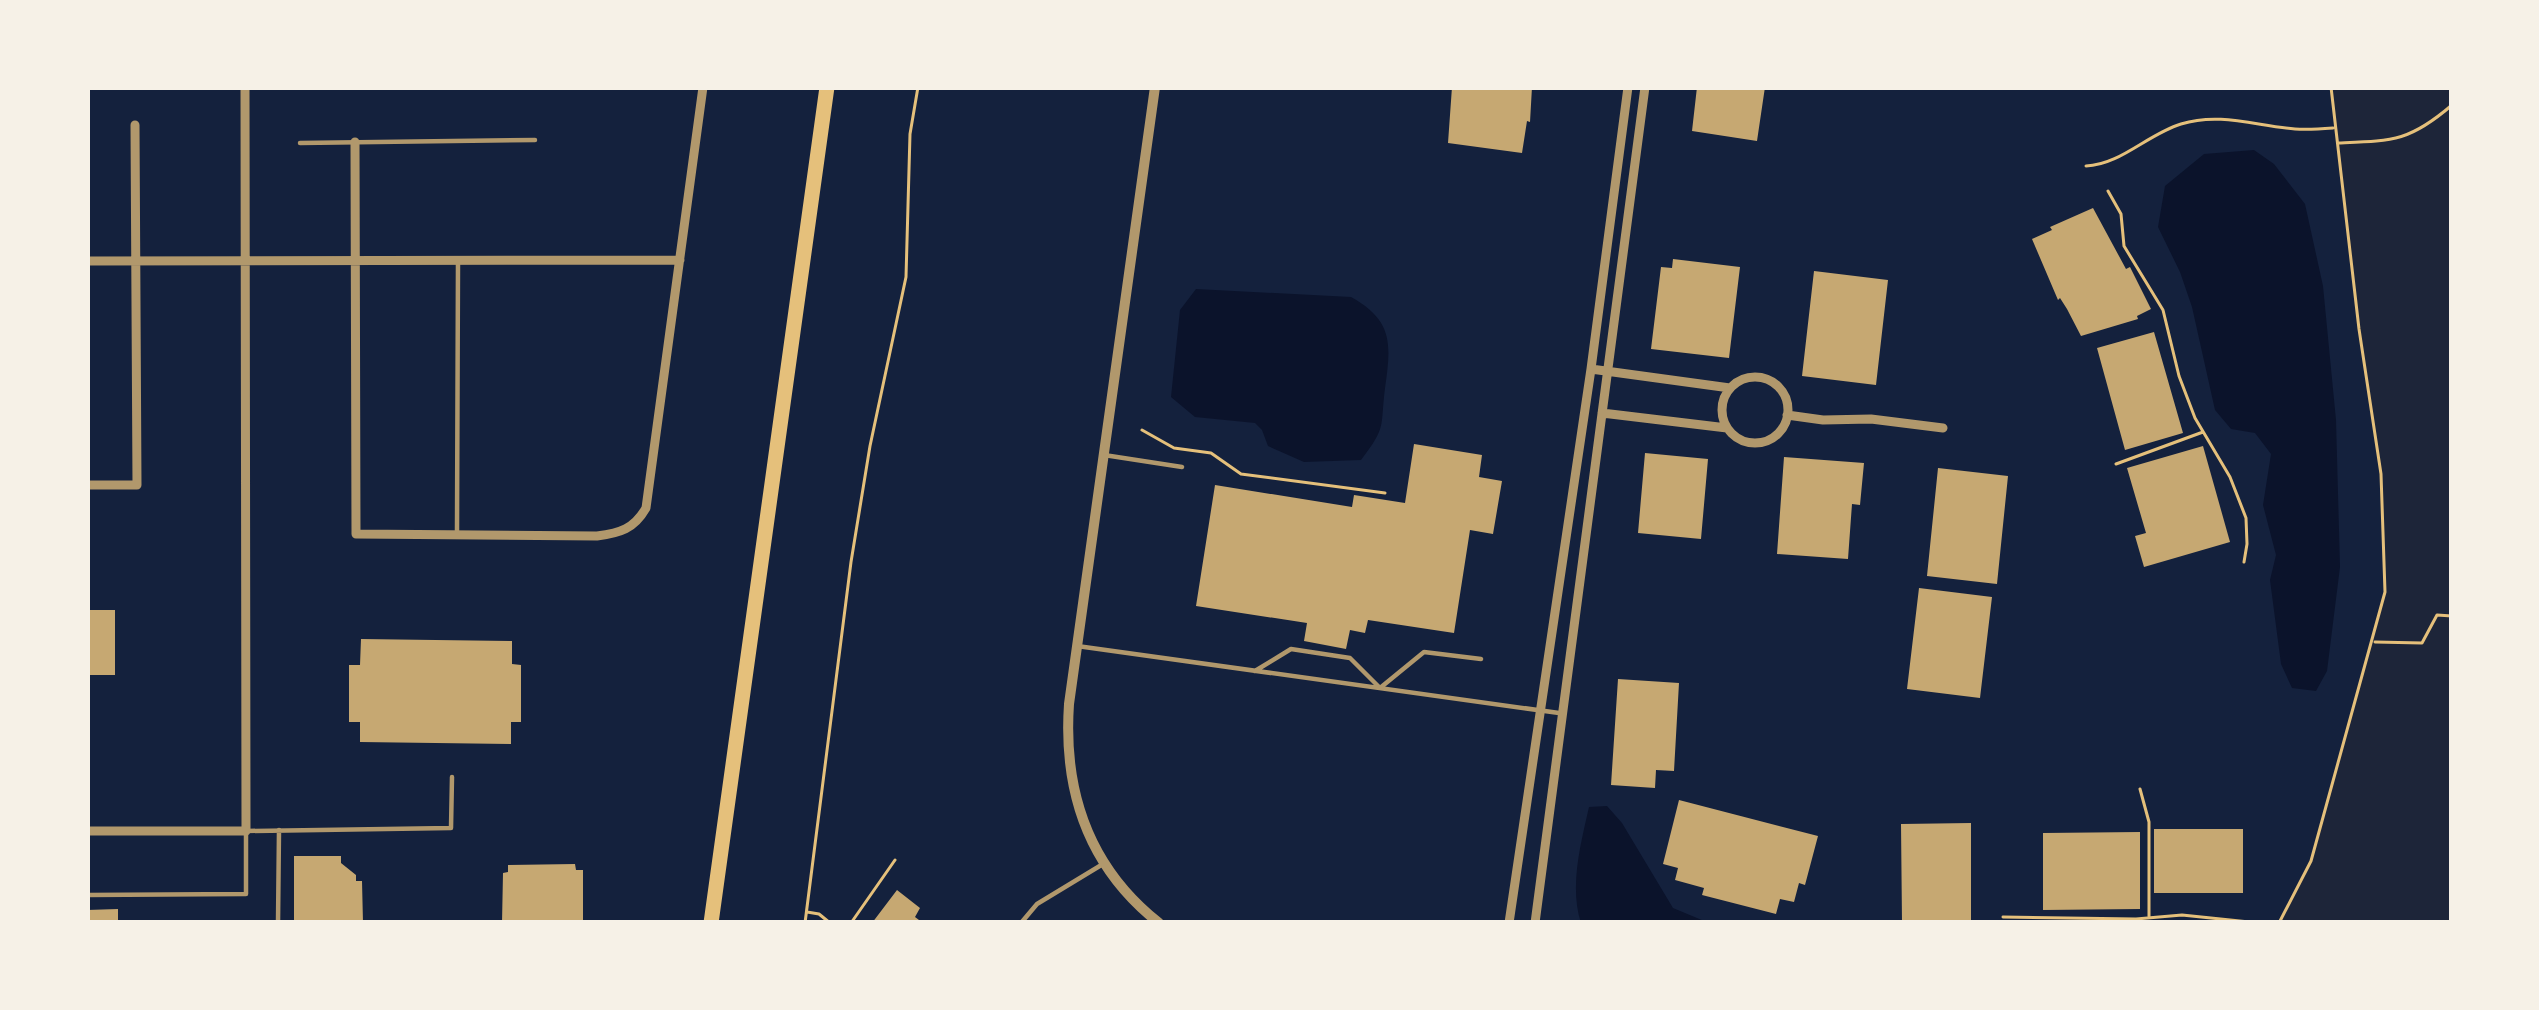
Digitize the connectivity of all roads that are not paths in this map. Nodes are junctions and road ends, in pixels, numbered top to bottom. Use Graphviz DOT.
graph roads {
  1 [pos="245,87"];
  2 [pos="704,87"];
  3 [pos="827,87"];
  4 [pos="1155,87"];
  5 [pos="1628,87"];
  6 [pos="1645,87"];
  7 [pos="135,124"];
  8 [pos="535,140"];
  9 [pos="300,142"];
  10 [pos="355,142"];
  11 [pos="136,260"];
  12 [pos="245,260"];
  13 [pos="355,260"];
  14 [pos="458,260"];
  15 [pos="680,260"];
  16 [pos="87,261"];
  17 [pos="1591,369"];
  18 [pos="1608,371"];
  19 [pos="1730,388"];
  20 [pos="1585,411"];
  21 [pos="1603,413"];
  22 [pos="1787,416"];
  23 [pos="1727,428"];
  24 [pos="1943,428"];
  25 [pos="1104,455"];
  26 [pos="1182,467"];
  27 [pos="87,485"];
  28 [pos="457,533"];
  29 [pos="1077,646"];
  30 [pos="1481,658"];
  31 [pos="1256,671"];
  32 [pos="1380,688"];
  33 [pos="1541,711"];
  34 [pos="1563,713"];
  35 [pos="452,777"];
  36 [pos="279,830"];
  37 [pos="87,831"];
  38 [pos="246,831"];
  39 [pos="1103,864"];
  40 [pos="87,896"];
  41 [pos="278,923"];
  42 [pos="711,923"];
  43 [pos="1021,923"];
  44 [pos="1159,923"];
  45 [pos="1509,923"];
  46 [pos="1535,923"];
  1 -- 12 [label="street"];
  2 -- 15 [label="street"];
  3 -- 42 [label="highway"];
  4 -- 25 [label="street"];
  5 -- 17 [label="street"];
  6 -- 18 [label="street"];
  7 -- 11 [label="street"];
  8 -- 10 [label="lane"];
  9 -- 10 [label="lane"];
  10 -- 13 [label="street"];
  11 -- 12 [label="street"];
  11 -- 16 [label="street"];
  11 -- 27 [label="street"];
  12 -- 13 [label="street"];
  12 -- 38 [label="street"];
  13 -- 14 [label="street"];
  13 -- 28 [label="street"];
  14 -- 15 [label="street"];
  14 -- 28 [label="lane"];
  15 -- 28 [label="street"];
  17 -- 18 [label="street"];
  17 -- 20 [label="street"];
  18 -- 19 [label="street"];
  18 -- 21 [label="street"];
  19 -- 22 [label="street"];
  19 -- 23 [label="street"];
  20 -- 21 [label="street"];
  20 -- 33 [label="street"];
  21 -- 23 [label="street"];
  21 -- 34 [label="street"];
  22 -- 23 [label="street"];
  22 -- 24 [label="street"];
  25 -- 26 [label="lane"];
  25 -- 29 [label="street"];
  29 -- 31 [label="lane"];
  29 -- 39 [label="street"];
  30 -- 32 [label="lane"];
  31 -- 32 [label="lane"];
  31 -- 32 [label="lane"];
  32 -- 33 [label="lane"];
  33 -- 34 [label="lane"];
  33 -- 45 [label="street"];
  34 -- 46 [label="street"];
  35 -- 36 [label="lane"];
  36 -- 38 [label="lane"];
  36 -- 41 [label="lane"];
  37 -- 38 [label="street"];
  38 -- 40 [label="lane"];
  39 -- 43 [label="lane"];
  39 -- 44 [label="street"];
}
